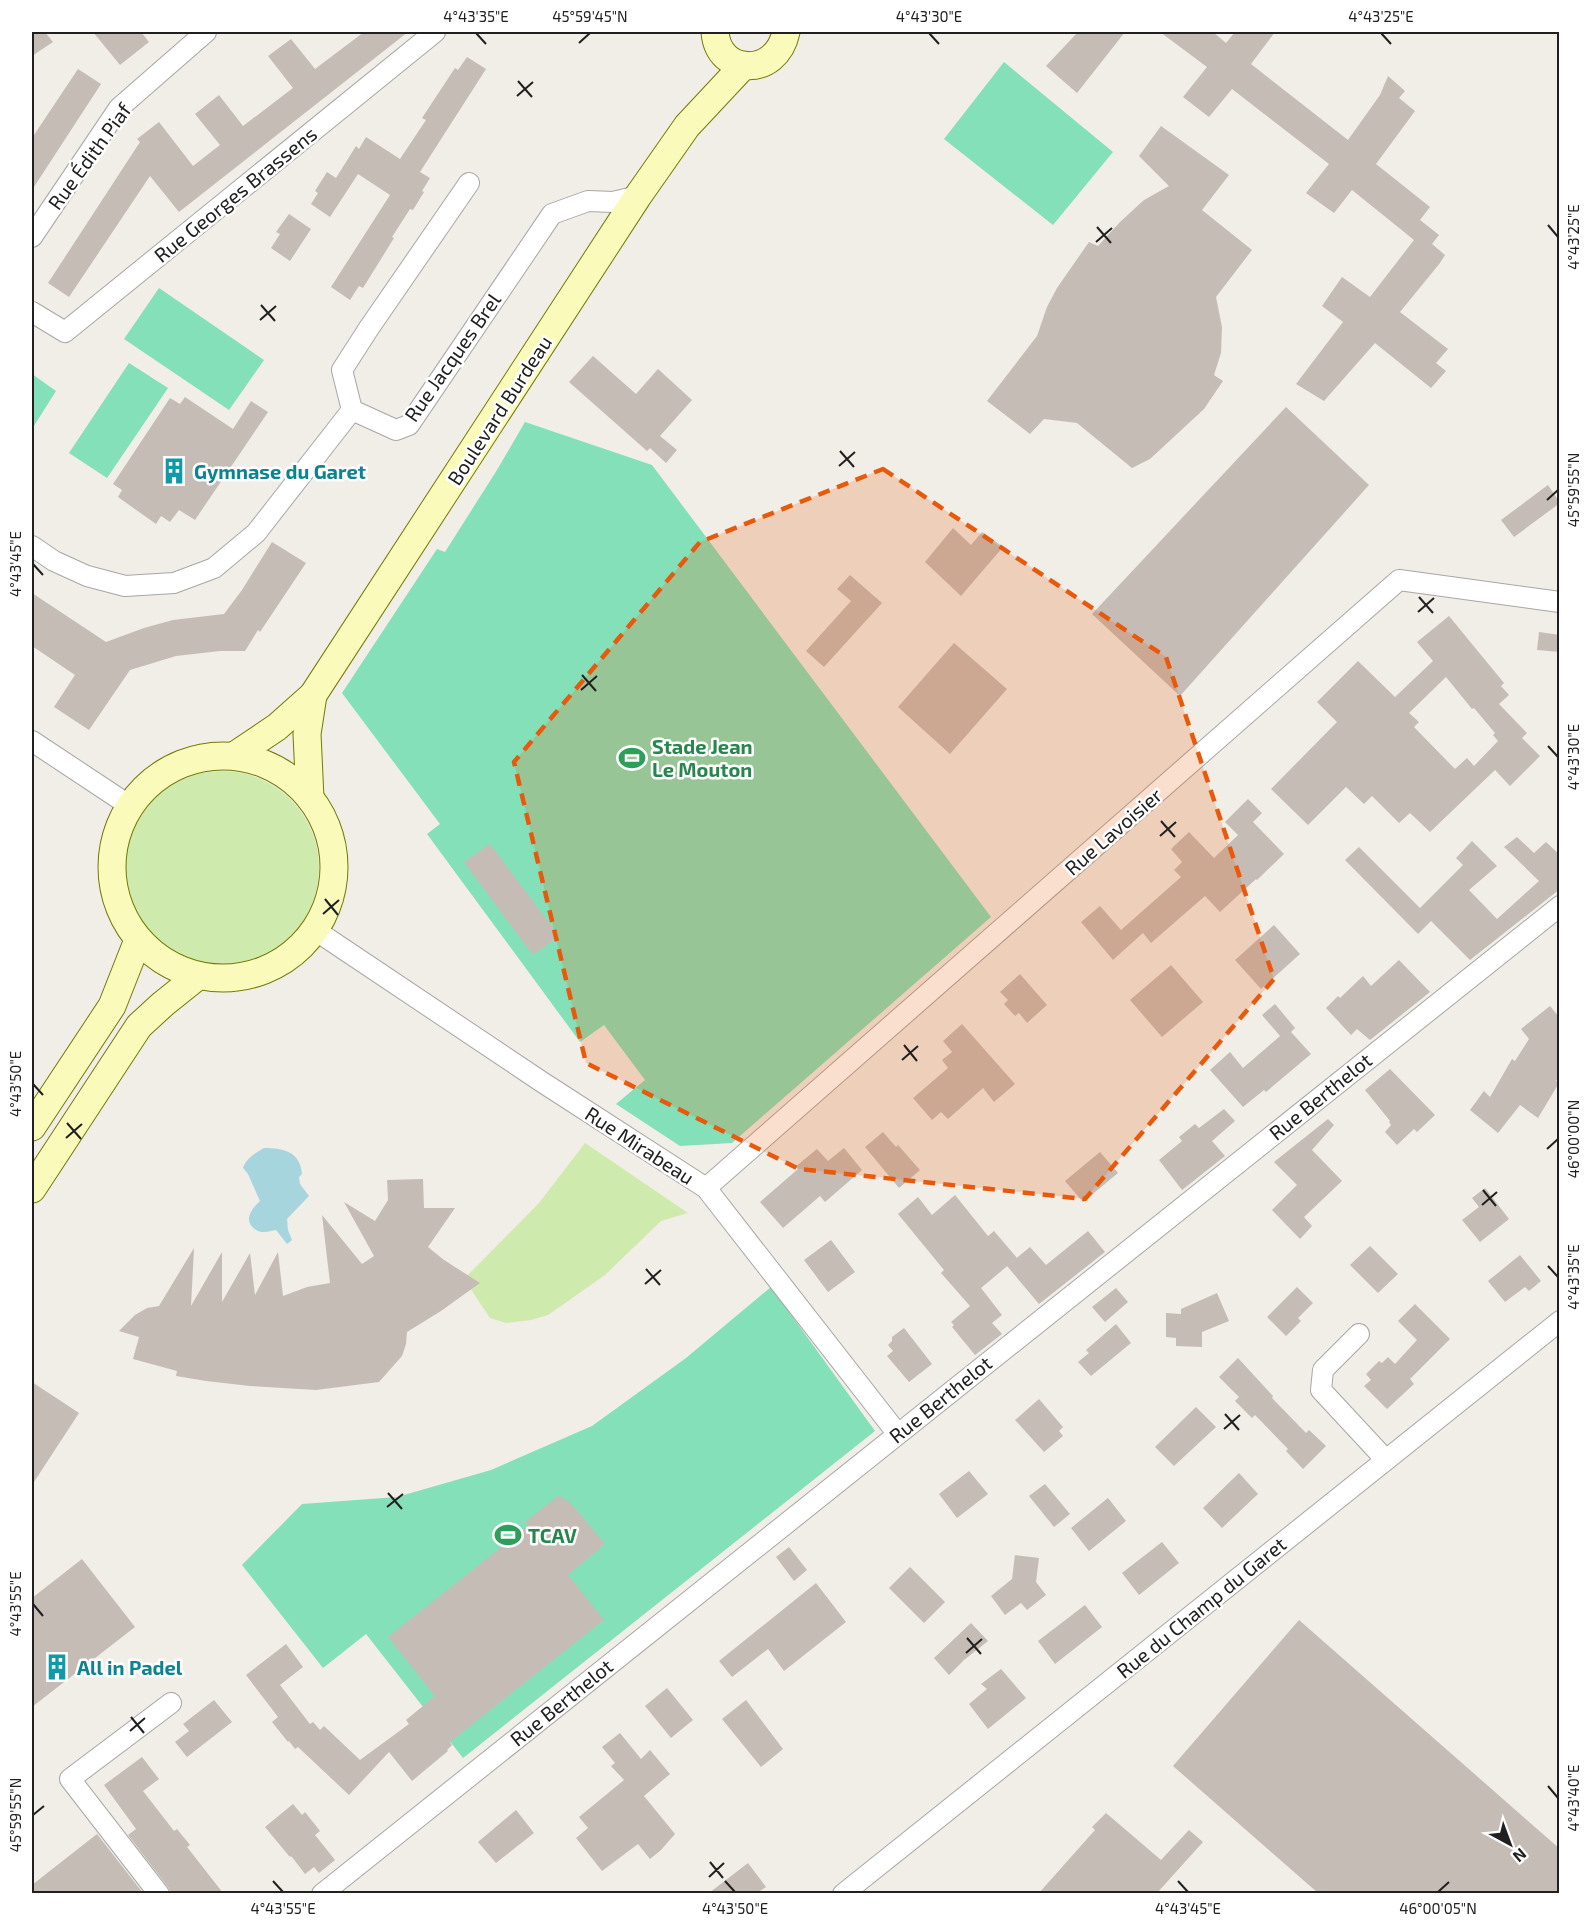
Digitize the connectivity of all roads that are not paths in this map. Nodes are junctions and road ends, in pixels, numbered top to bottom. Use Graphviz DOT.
graph roads {
  1 [pos="206,32"];
  2 [pos="435,32"];
  3 [pos="786,32"];
  4 [pos="713,38"];
  5 [pos="744,65"];
  6 [pos="687,126"];
  7 [pos="469,183"];
  8 [pos="638,196"];
  9 [pos="32,237"];
  10 [pos="32,312"];
  11 [pos="352,410"];
  12 [pos="32,546"];
  13 [pos="1560,602"];
  14 [pos="313,695"];
  15 [pos="32,741"];
  16 [pos="234,756"];
  17 [pos="310,798"];
  18 [pos="130,806"];
  19 [pos="1560,906"];
  20 [pos="315,930"];
  21 [pos="138,940"];
  22 [pos="198,976"];
  23 [pos="32,1127"];
  24 [pos="706,1188"];
  25 [pos="32,1189"];
  26 [pos="1560,1321"];
  27 [pos="1359,1334"];
  28 [pos="897,1433"];
  29 [pos="1386,1460"];
  30 [pos="171,1703"];
  31 [pos="159,1893"];
  32 [pos="322,1893"];
  33 [pos="843,1893"];
  1 -- 9 [label="street, Rue Édith Piaf"];
  2 -- 10 [label="street, Rue Georges Brassens"];
  3 -- 5 [label="main road"];
  4 -- 5 [label="main road, Boulevard Burdeau"];
  4 -- 6 [label="main road, Boulevard Burdeau"];
  5 -- 6 [label="main road, Boulevard Burdeau"];
  6 -- 8 [label="main road, Boulevard Burdeau"];
  7 -- 11 [label="street"];
  8 -- 11 [label="street, Rue Jacques Brel"];
  8 -- 14 [label="main road, Boulevard Burdeau"];
  11 -- 12 [label="street"];
  13 -- 24 [label="street, Rue Lavoisier"];
  14 -- 16 [label="main road, Boulevard Burdeau"];
  14 -- 17 [label="main road, Boulevard Burdeau"];
  15 -- 18 [label="street"];
  16 -- 17 [label="main road"];
  16 -- 18 [label="main road"];
  17 -- 20 [label="main road"];
  18 -- 21 [label="main road"];
  19 -- 28 [label="street, Rue Berthelot"];
  20 -- 22 [label="main road"];
  20 -- 24 [label="street, Rue Mirabeau"];
  21 -- 22 [label="main road"];
  21 -- 23 [label="main road"];
  22 -- 25 [label="main road"];
  24 -- 28 [label="street, Rue Mirabeau"];
  26 -- 29 [label="street, Rue du Champ du Garet"];
  27 -- 29 [label="street"];
  28 -- 32 [label="street, Rue Berthelot"];
  29 -- 33 [label="street, Rue du Champ du Garet"];
  30 -- 31 [label="street"];
}
